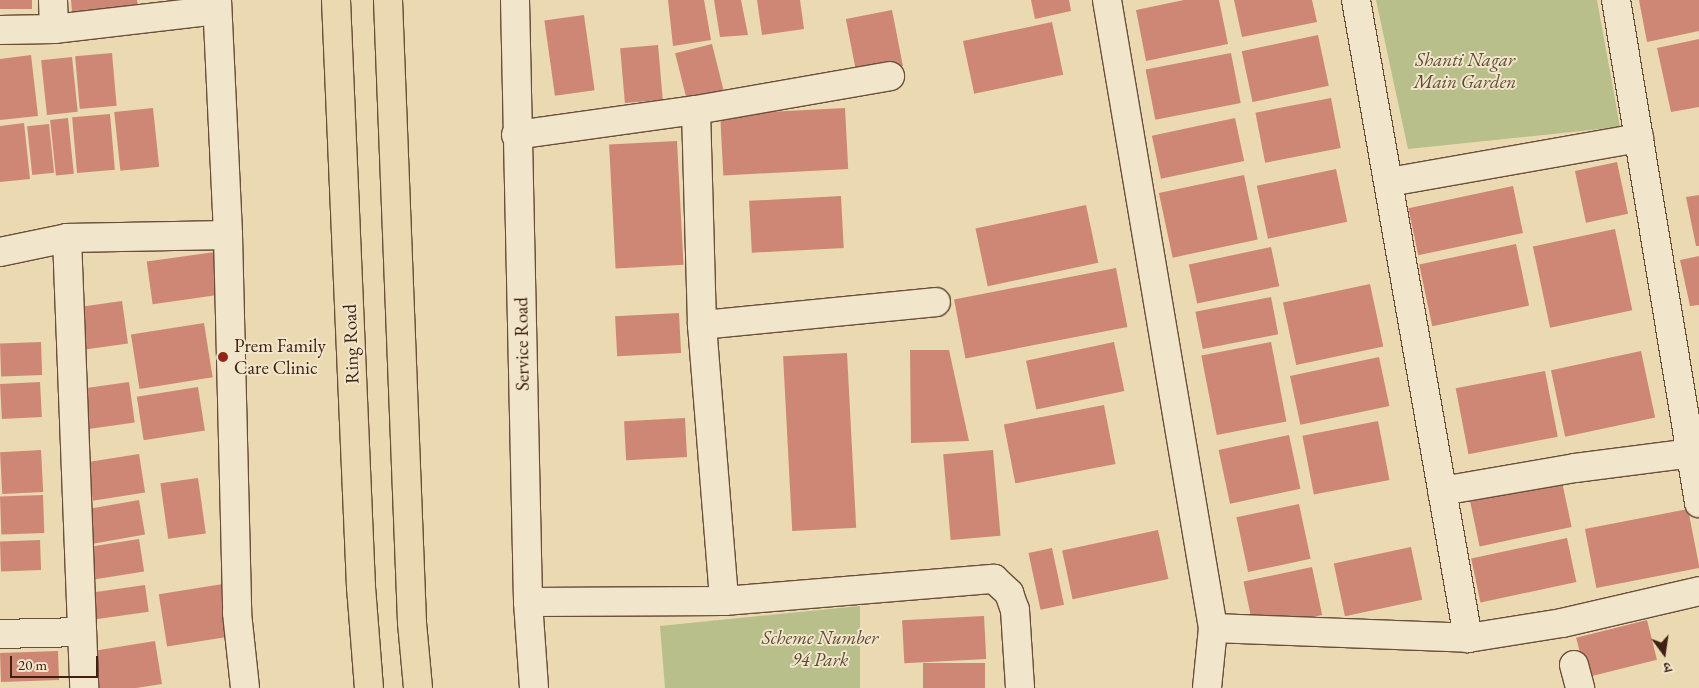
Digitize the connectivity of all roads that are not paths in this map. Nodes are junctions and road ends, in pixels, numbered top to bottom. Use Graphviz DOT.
graph roads {
  1 [pos="53,0"];
  2 [pos="336,0"];
  3 [pos="388,0"];
  4 [pos="515,0"];
  5 [pos="1107,0"];
  6 [pos="1356,0"];
  7 [pos="1616,0"];
  8 [pos="217,5"];
  9 [pos="54,29"];
  10 [pos="0,30"];
  11 [pos="890,76"];
  12 [pos="696,110"];
  13 [pos="516,135"];
  14 [pos="1639,138"];
  15 [pos="1389,182"];
  16 [pos="228,235"];
  17 [pos="67,238"];
  18 [pos="0,252"];
  19 [pos="936,302"];
  20 [pos="702,325"];
  21 [pos="1692,453"];
  22 [pos="1442,491"];
  23 [pos="1699,503"];
  24 [pos="1699,591"];
  25 [pos="724,601"];
  26 [pos="528,602"];
  27 [pos="1213,628"];
  28 [pos="81,632"];
  29 [pos="0,634"];
  30 [pos="1468,638"];
  31 [pos="84,688"];
  32 [pos="245,688"];
  33 [pos="369,688"];
  34 [pos="418,688"];
  35 [pos="534,688"];
  36 [pos="1020,688"];
  37 [pos="1207,688"];
  1 -- 9 [label="street"];
  2 -- 33 [label="main road, Ring Road"];
  3 -- 34 [label="main road"];
  4 -- 13 [label="street, Service Road"];
  5 -- 27 [label="street"];
  6 -- 15 [label="street"];
  7 -- 14 [label="street"];
  8 -- 9 [label="street"];
  8 -- 16 [label="street"];
  9 -- 10 [label="street"];
  11 -- 12 [label="street"];
  12 -- 13 [label="street"];
  12 -- 20 [label="street"];
  13 -- 26 [label="street, Service Road"];
  14 -- 15 [label="street"];
  14 -- 21 [label="street"];
  15 -- 22 [label="street"];
  16 -- 17 [label="street"];
  16 -- 32 [label="street"];
  17 -- 18 [label="street"];
  17 -- 28 [label="street"];
  19 -- 20 [label="street"];
  20 -- 25 [label="street"];
  21 -- 22 [label="street"];
  21 -- 23 [label="street"];
  22 -- 30 [label="street"];
  24 -- 30 [label="street"];
  25 -- 26 [label="street"];
  25 -- 36 [label="street"];
  26 -- 35 [label="street, Service Road"];
  27 -- 30 [label="street"];
  27 -- 37 [label="street"];
  28 -- 29 [label="street"];
  28 -- 31 [label="street"];
}
